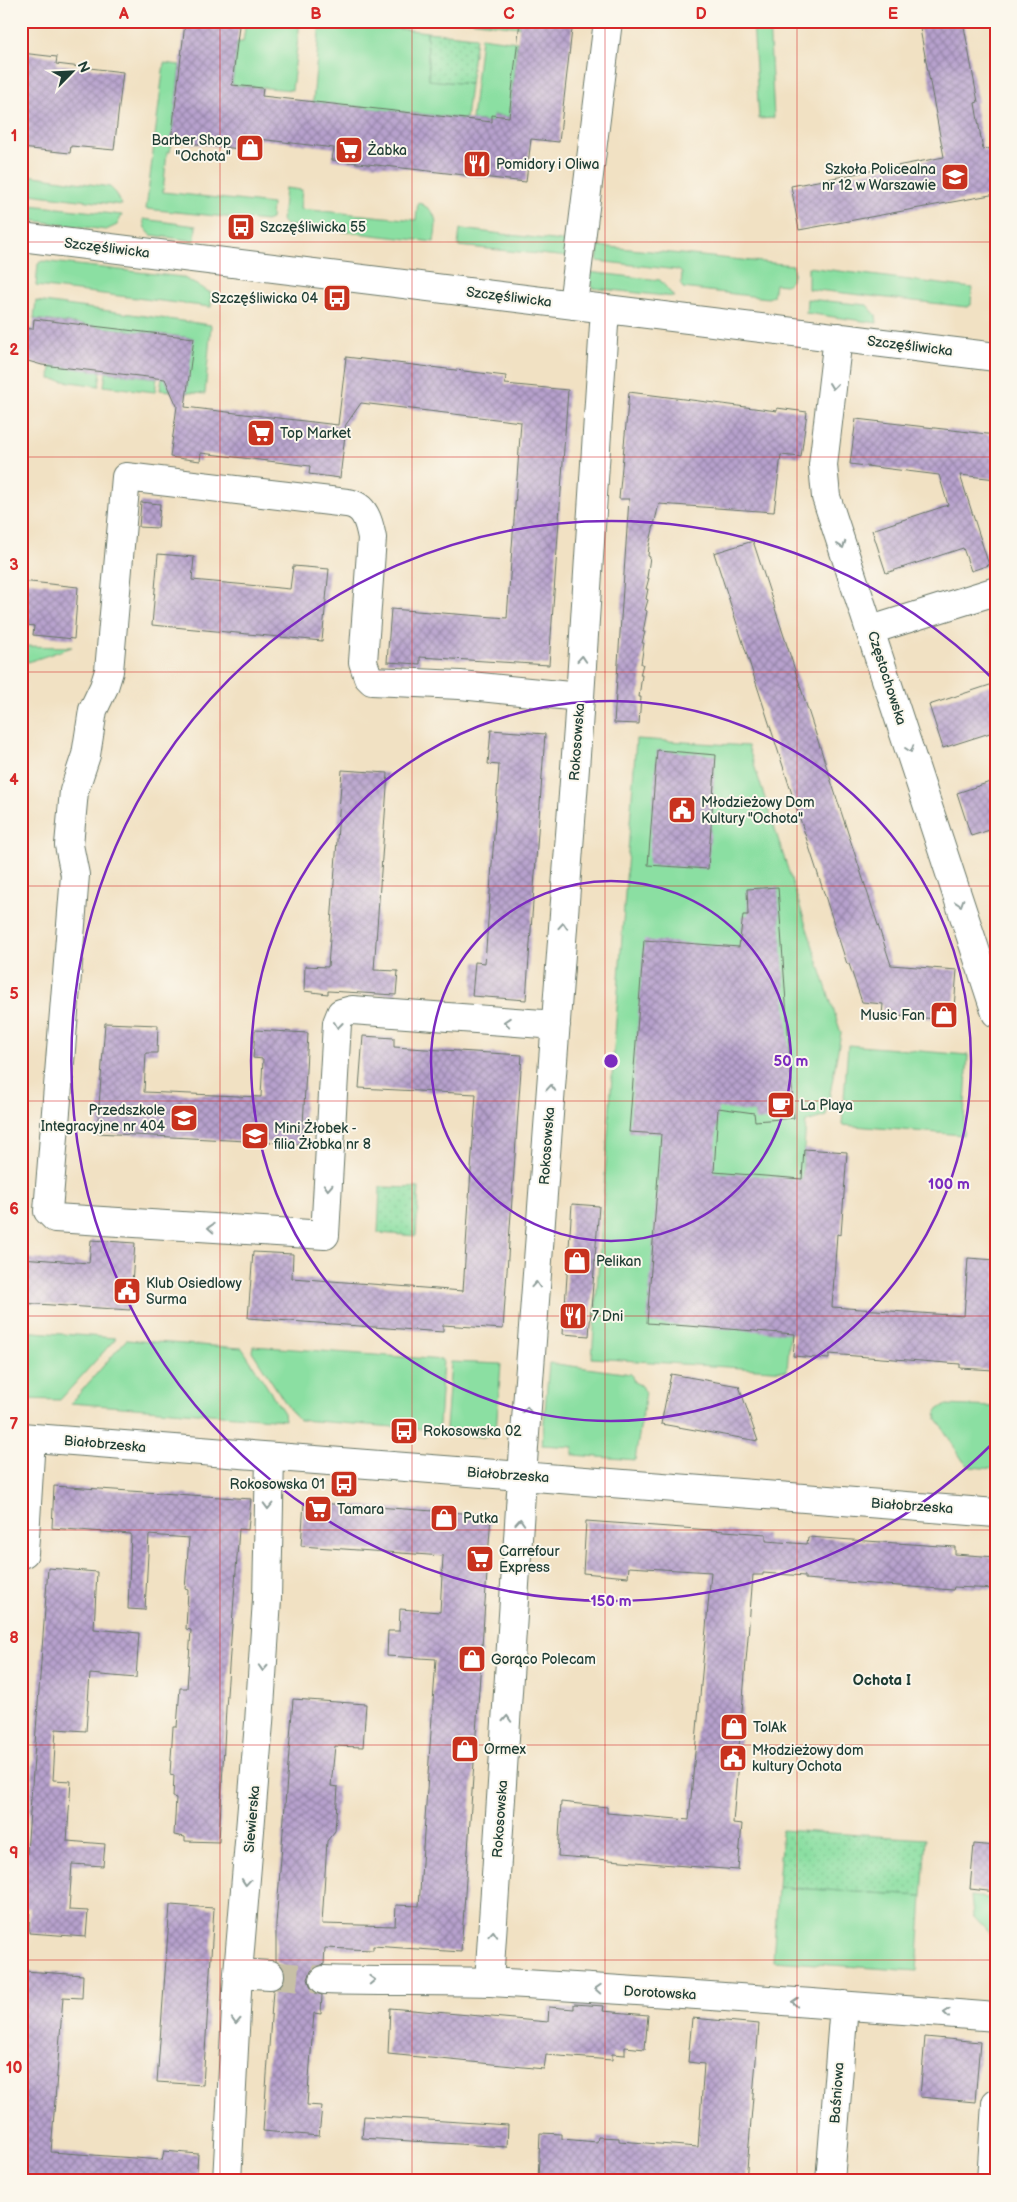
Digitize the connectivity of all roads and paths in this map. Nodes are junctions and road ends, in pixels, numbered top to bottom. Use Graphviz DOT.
graph roads {
  1 [pos="608,21"];
  2 [pos="21,237"];
  3 [pos="573,305"];
  4 [pos="605,309"];
  5 [pos="838,337"];
  6 [pos="996,357"];
  7 [pos="996,591"];
  8 [pos="871,630"];
  9 [pos="580,697"];
  10 [pos="996,1013"];
  11 [pos="556,1026"];
  12 [pos="26,1438"];
  13 [pos="270,1457"];
  14 [pos="522,1476"];
  15 [pos="996,1513"];
  16 [pos="22,1552"];
  17 [pos="238,1973"];
  18 [pos="270,1976"];
  19 [pos="324,1980"];
  20 [pos="489,1982"];
  21 [pos="844,2005"];
  22 [pos="996,2017"];
  23 [pos="996,2103"];
  24 [pos="227,2181"];
  25 [pos="830,2181"];
  26 [pos="990,2181"];
  1 -- 3 [label="street"];
  2 -- 3 [label="street, Szczęśliwicka"];
  3 -- 4 [label="street, Szczęśliwicka"];
  4 -- 5 [label="street, Szczęśliwicka"];
  9 -- 4 [label="street, Rokosowska, one-way"];
  5 -- 6 [label="street, Szczęśliwicka"];
  5 -- 8 [label="street, Częstochowska, one-way"];
  7 -- 8 [label="street"];
  8 -- 10 [label="street, Częstochowska, one-way"];
  11 -- 9 [label="street, Rokosowska, one-way"];
  11 -- 9 [label="street, one-way"];
  14 -- 11 [label="street, Rokosowska, one-way"];
  12 -- 13 [label="street, Białobrzeska"];
  12 -- 16 [label="street"];
  13 -- 14 [label="street, Białobrzeska"];
  13 -- 17 [label="street, Siewierska, one-way"];
  14 -- 15 [label="street, Białobrzeska"];
  20 -- 14 [label="street, Rokosowska, one-way"];
  17 -- 18 [label="street"];
  17 -- 24 [label="street, Siewierska, one-way"];
  19 -- 20 [label="street, Dorotowska, one-way"];
  21 -- 20 [label="street, Dorotowska, one-way"];
  22 -- 21 [label="street, Dorotowska, one-way"];
  21 -- 25 [label="street, Baśniowa"];
  23 -- 26 [label="street"];
}
